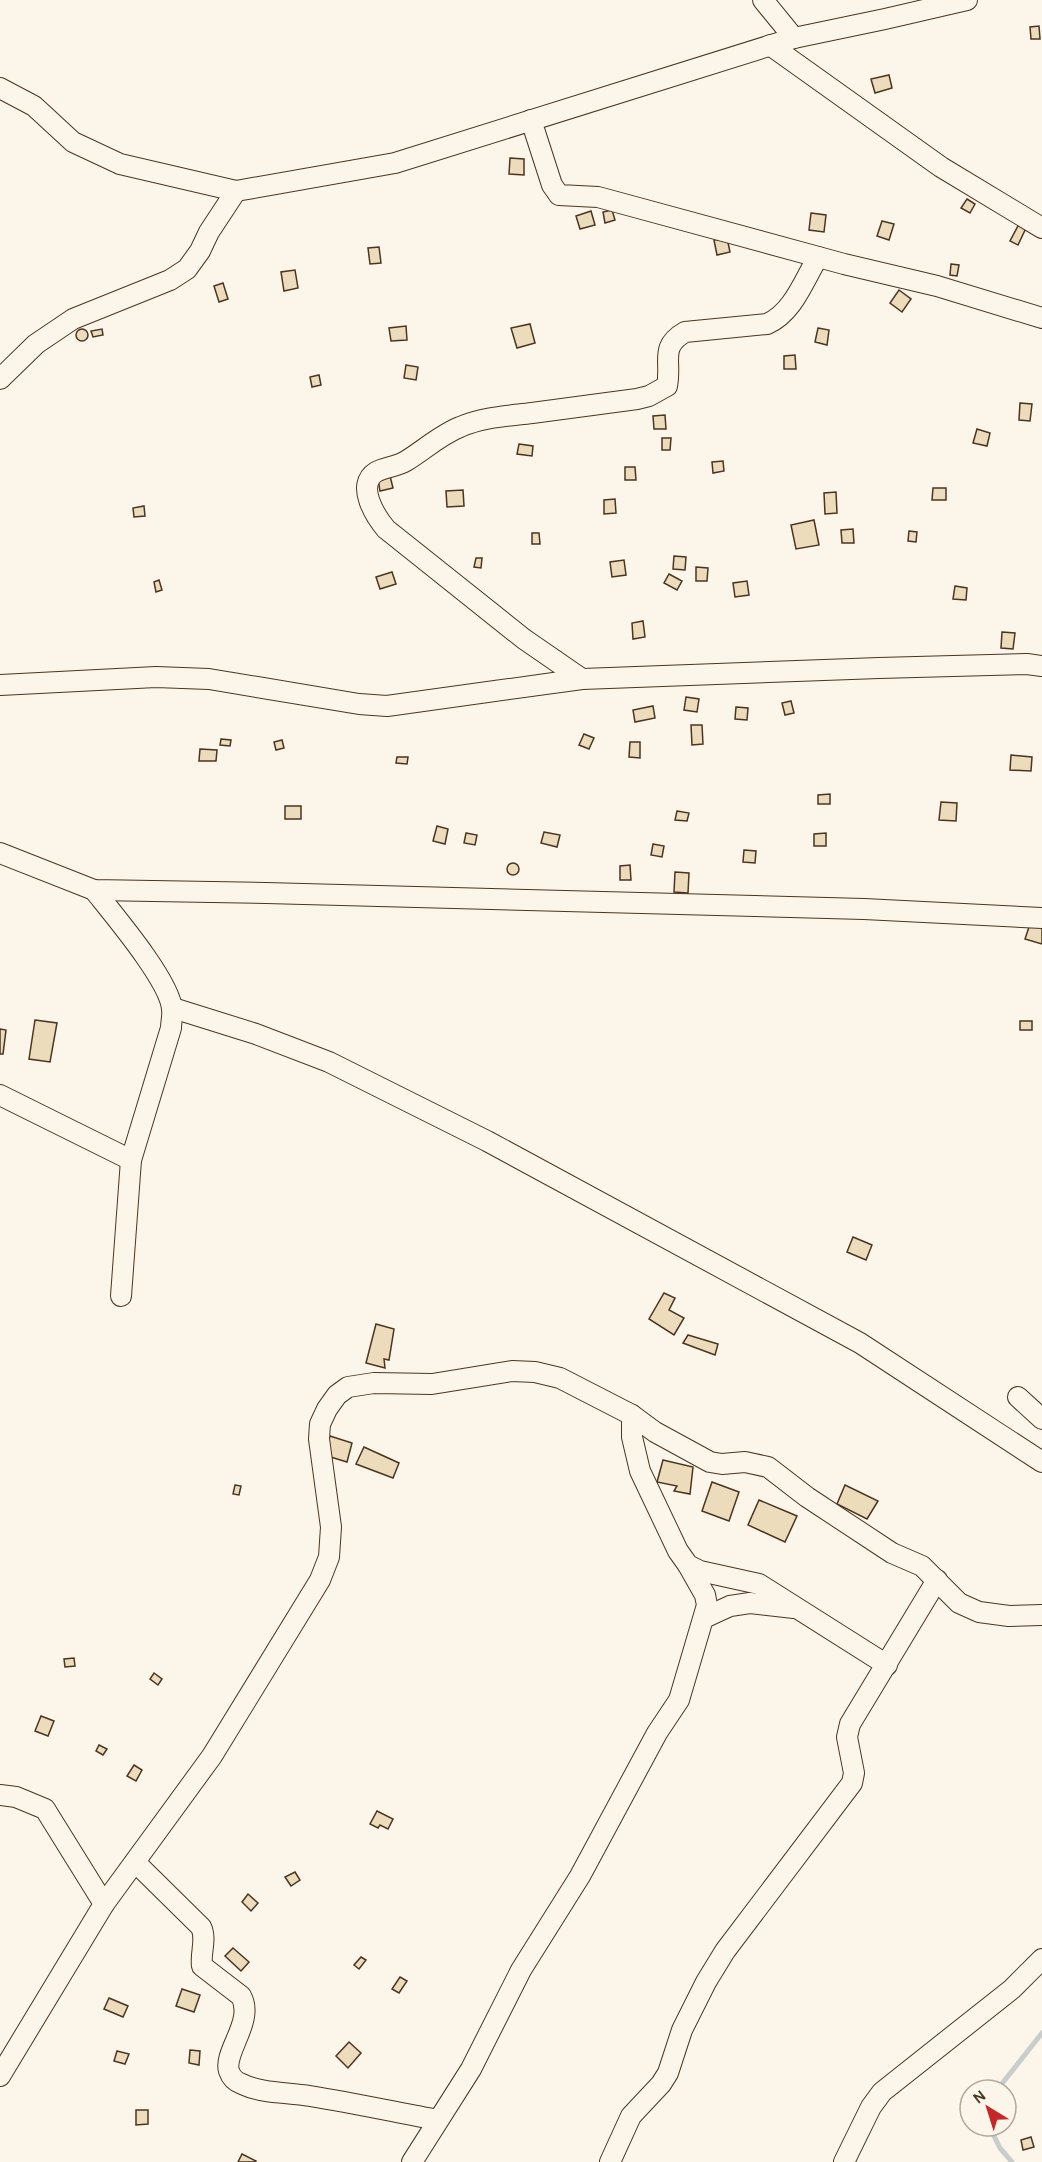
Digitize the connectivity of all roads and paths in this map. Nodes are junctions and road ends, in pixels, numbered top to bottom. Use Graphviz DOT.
graph roads {
  1 [pos="763,0"];
  2 [pos="967,0"];
  3 [pos="794,38"];
  4 [pos="770,45"];
  5 [pos="0,88"];
  6 [pos="531,120"];
  7 [pos="236,191"];
  8 [pos="1042,228"];
  9 [pos="818,257"];
  10 [pos="1042,318"];
  11 [pos="0,379"];
  12 [pos="1042,666"];
  13 [pos="582,679"];
  14 [pos="0,685"];
  15 [pos="0,853"];
  16 [pos="94,890"];
  17 [pos="1042,918"];
  18 [pos="172,1008"];
  19 [pos="0,1095"];
  20 [pos="131,1160"];
  21 [pos="121,1296"];
  22 [pos="1018,1397"];
  23 [pos="632,1415"];
  24 [pos="1042,1419"];
  25 [pos="1042,1462"];
  26 [pos="688,1565"];
  27 [pos="937,1580"];
  28 [pos="799,1608"];
  29 [pos="1042,1616"];
  30 [pos="704,1618"];
  31 [pos="887,1665"];
  32 [pos="0,1795"];
  33 [pos="135,1862"];
  34 [pos="104,1904"];
  35 [pos="1042,1959"];
  36 [pos="0,2076"];
  37 [pos="438,2120"];
  38 [pos="412,2162"];
  39 [pos="610,2162"];
  40 [pos="844,2162"];
  1 -- 3 [label="street"];
  2 -- 3 [label="street"];
  3 -- 4 [label="street"];
  4 -- 6 [label="street"];
  4 -- 8 [label="street"];
  5 -- 7 [label="street"];
  6 -- 7 [label="street"];
  6 -- 9 [label="street"];
  7 -- 11 [label="street"];
  9 -- 10 [label="street"];
  9 -- 13 [label="street"];
  12 -- 13 [label="street"];
  13 -- 14 [label="street"];
  15 -- 16 [label="street"];
  16 -- 17 [label="street"];
  16 -- 18 [label="street"];
  18 -- 20 [label="street"];
  18 -- 25 [label="street"];
  19 -- 20 [label="street"];
  20 -- 21 [label="street"];
  22 -- 24 [label="street"];
  23 -- 26 [label="street"];
  23 -- 27 [label="street"];
  23 -- 33 [label="street"];
  26 -- 28 [label="street"];
  26 -- 30 [label="street"];
  27 -- 29 [label="street"];
  27 -- 31 [label="street"];
  28 -- 30 [label="street"];
  28 -- 31 [label="street"];
  30 -- 37 [label="street"];
  31 -- 39 [label="street"];
  32 -- 34 [label="street"];
  33 -- 34 [label="street"];
  33 -- 37 [label="street"];
  34 -- 36 [label="street"];
  35 -- 40 [label="street"];
  37 -- 38 [label="street"];
}
